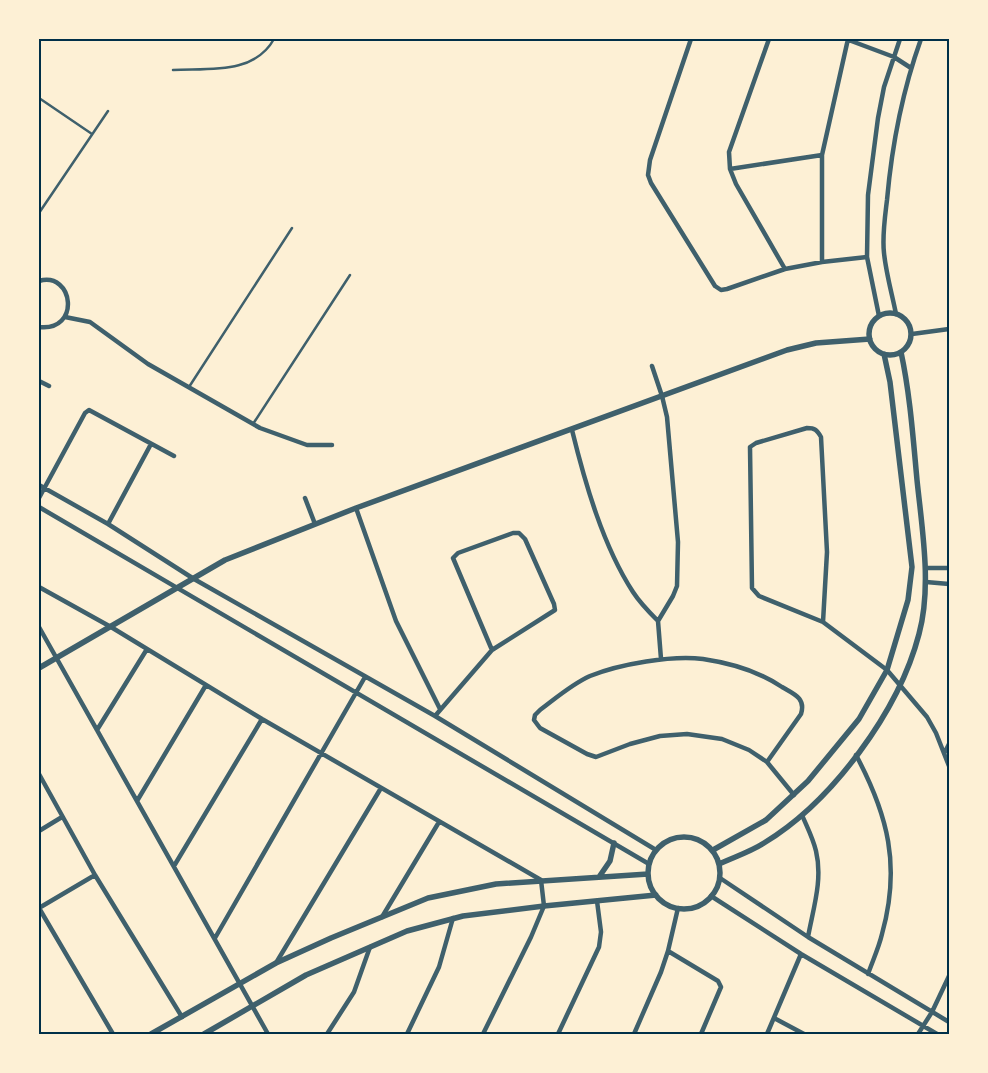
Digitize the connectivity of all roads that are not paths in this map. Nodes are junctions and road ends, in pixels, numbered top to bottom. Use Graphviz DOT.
graph roads {
  1 [pos="274,39"];
  2 [pos="692,39"];
  3 [pos="769,39"];
  4 [pos="847,39"];
  5 [pos="900,39"];
  6 [pos="921,39"];
  7 [pos="894,57"];
  8 [pos="911,68"];
  9 [pos="173,70"];
  10 [pos="39,98"];
  11 [pos="108,111"];
  12 [pos="92,134"];
  13 [pos="822,155"];
  14 [pos="730,169"];
  15 [pos="39,213"];
  16 [pos="292,228"];
  17 [pos="867,257"];
  18 [pos="822,262"];
  19 [pos="785,269"];
  20 [pos="350,275"];
  21 [pos="39,281"];
  22 [pos="896,314"];
  23 [pos="880,316"];
  24 [pos="65,317"];
  25 [pos="39,327"];
  26 [pos="949,329"];
  27 [pos="912,334"];
  28 [pos="870,339"];
  29 [pos="901,352"];
  30 [pos="884,354"];
  31 [pos="652,366"];
  32 [pos="39,381"];
  33 [pos="49,386"];
  34 [pos="189,387"];
  35 [pos="662,396"];
  36 [pos="253,424"];
  37 [pos="572,430"];
  38 [pos="151,444"];
  39 [pos="332,445"];
  40 [pos="174,456"];
  41 [pos="39,485"];
  42 [pos="44,488"];
  43 [pos="39,498"];
  44 [pos="306,498"];
  45 [pos="39,507"];
  46 [pos="356,508"];
  47 [pos="108,524"];
  48 [pos="315,524"];
  49 [pos="926,568"];
  50 [pos="949,568"];
  51 [pos="194,578"];
  52 [pos="926,582"];
  53 [pos="949,584"];
  54 [pos="39,587"];
  55 [pos="178,588"];
  56 [pos="658,621"];
  57 [pos="823,622"];
  58 [pos="39,627"];
  59 [pos="111,627"];
  60 [pos="147,649"];
  61 [pos="492,650"];
  62 [pos="56,658"];
  63 [pos="661,659"];
  64 [pos="39,668"];
  65 [pos="887,670"];
  66 [pos="365,677"];
  67 [pos="206,685"];
  68 [pos="900,685"];
  69 [pos="357,692"];
  70 [pos="440,709"];
  71 [pos="435,716"];
  72 [pos="262,719"];
  73 [pos="97,730"];
  74 [pos="949,744"];
  75 [pos="322,752"];
  76 [pos="945,752"];
  77 [pos="856,755"];
  78 [pos="767,762"];
  79 [pos="949,766"];
  80 [pos="39,774"];
  81 [pos="381,788"];
  82 [pos="794,795"];
  83 [pos="137,801"];
  84 [pos="802,814"];
  85 [pos="62,817"];
  86 [pos="439,822"];
  87 [pos="39,831"];
  88 [pos="614,844"];
  89 [pos="656,850"];
  90 [pos="713,850"];
  91 [pos="649,864"];
  92 [pos="719,864"];
  93 [pos="174,866"];
  94 [pos="648,874"];
  95 [pos="95,875"];
  96 [pos="599,877"];
  97 [pos="720,878"];
  98 [pos="540,880"];
  99 [pos="656,895"];
  100 [pos="711,896"];
  101 [pos="597,901"];
  102 [pos="544,906"];
  103 [pos="39,908"];
  104 [pos="678,908"];
  105 [pos="382,918"];
  106 [pos="453,918"];
  107 [pos="808,937"];
  108 [pos="215,938"];
  109 [pos="370,946"];
  110 [pos="668,951"];
  111 [pos="801,954"];
  112 [pos="276,963"];
  113 [pos="868,974"];
  114 [pos="949,976"];
  115 [pos="240,983"];
  116 [pos="252,1007"];
  117 [pos="932,1012"];
  118 [pos="182,1017"];
  119 [pos="774,1018"];
  120 [pos="949,1022"];
  121 [pos="923,1027"];
  122 [pos="113,1034"];
  123 [pos="151,1034"];
  124 [pos="204,1034"];
  125 [pos="268,1034"];
  126 [pos="328,1034"];
  127 [pos="407,1034"];
  128 [pos="483,1034"];
  129 [pos="558,1034"];
  130 [pos="634,1034"];
  131 [pos="701,1034"];
  132 [pos="767,1034"];
  133 [pos="804,1034"];
  134 [pos="918,1034"];
  135 [pos="937,1034"];
  1 -- 9 [label="lane"];
  2 -- 19 [label="street"];
  3 -- 14 [label="street"];
  4 -- 7 [label="street"];
  4 -- 13 [label="street"];
  5 -- 7 [label="street"];
  6 -- 8 [label="street"];
  7 -- 8 [label="street"];
  7 -- 17 [label="street"];
  8 -- 22 [label="street"];
  10 -- 12 [label="lane"];
  11 -- 12 [label="lane"];
  12 -- 15 [label="lane"];
  13 -- 14 [label="street"];
  13 -- 18 [label="street"];
  14 -- 19 [label="street"];
  16 -- 34 [label="lane"];
  17 -- 18 [label="street"];
  17 -- 23 [label="street"];
  18 -- 19 [label="street"];
  20 -- 36 [label="lane"];
  21 -- 24 [label="street"];
  22 -- 23 [label="street"];
  22 -- 27 [label="street"];
  23 -- 28 [label="street"];
  24 -- 25 [label="street"];
  24 -- 34 [label="street"];
  26 -- 27 [label="street"];
  27 -- 29 [label="street"];
  28 -- 30 [label="street"];
  28 -- 35 [label="street"];
  29 -- 30 [label="street"];
  29 -- 49 [label="street"];
  30 -- 65 [label="street"];
  31 -- 35 [label="street"];
  32 -- 33 [label="street"];
  34 -- 36 [label="street"];
  35 -- 37 [label="street"];
  35 -- 56 [label="street"];
  36 -- 39 [label="street"];
  37 -- 46 [label="street"];
  37 -- 56 [label="street"];
  38 -- 40 [label="street"];
  38 -- 42 [label="street"];
  38 -- 47 [label="street"];
  41 -- 42 [label="street"];
  42 -- 43 [label="street"];
  42 -- 47 [label="street"];
  44 -- 48 [label="street"];
  45 -- 55 [label="street"];
  46 -- 48 [label="street"];
  46 -- 70 [label="street"];
  47 -- 51 [label="street"];
  48 -- 51 [label="street"];
  49 -- 50 [label="street"];
  49 -- 52 [label="street"];
  51 -- 55 [label="street"];
  51 -- 66 [label="street"];
  52 -- 53 [label="street"];
  52 -- 68 [label="street"];
  54 -- 59 [label="street"];
  55 -- 59 [label="street"];
  55 -- 69 [label="street"];
  56 -- 63 [label="street"];
  57 -- 57 [label="street"];
  57 -- 65 [label="street"];
  58 -- 62 [label="street"];
  59 -- 60 [label="street"];
  59 -- 62 [label="street"];
  60 -- 67 [label="street"];
  60 -- 73 [label="street"];
  61 -- 61 [label="street"];
  61 -- 70 [label="street"];
  62 -- 64 [label="street"];
  62 -- 73 [label="street"];
  63 -- 78 [label="street"];
  63 -- 78 [label="street"];
  65 -- 68 [label="street"];
  65 -- 82 [label="street"];
  66 -- 69 [label="street"];
  66 -- 71 [label="street"];
  67 -- 72 [label="street"];
  67 -- 83 [label="street"];
  68 -- 76 [label="street"];
  68 -- 77 [label="street"];
  69 -- 75 [label="street"];
  69 -- 88 [label="street"];
  70 -- 71 [label="street"];
  71 -- 89 [label="street"];
  72 -- 75 [label="street"];
  72 -- 93 [label="street"];
  73 -- 83 [label="street"];
  74 -- 76 [label="street"];
  75 -- 81 [label="street"];
  75 -- 108 [label="street"];
  76 -- 79 [label="street"];
  77 -- 84 [label="street"];
  77 -- 113 [label="street"];
  78 -- 82 [label="street"];
  80 -- 85 [label="street"];
  81 -- 86 [label="street"];
  81 -- 112 [label="street"];
  82 -- 90 [label="street"];
  83 -- 93 [label="street"];
  84 -- 92 [label="street"];
  84 -- 107 [label="street"];
  85 -- 87 [label="street"];
  85 -- 95 [label="street"];
  86 -- 98 [label="street"];
  86 -- 105 [label="street"];
  88 -- 91 [label="street"];
  88 -- 96 [label="street"];
  89 -- 90 [label="street"];
  89 -- 91 [label="street"];
  90 -- 92 [label="street"];
  91 -- 94 [label="street"];
  92 -- 97 [label="street"];
  93 -- 108 [label="street"];
  94 -- 96 [label="street"];
  94 -- 99 [label="street"];
  95 -- 103 [label="street"];
  95 -- 118 [label="street"];
  96 -- 98 [label="street"];
  97 -- 100 [label="street"];
  97 -- 107 [label="street"];
  98 -- 102 [label="street"];
  98 -- 105 [label="street"];
  99 -- 101 [label="street"];
  99 -- 104 [label="street"];
  100 -- 104 [label="street"];
  100 -- 111 [label="street"];
  101 -- 102 [label="street"];
  101 -- 129 [label="street"];
  102 -- 106 [label="street"];
  102 -- 128 [label="street"];
  103 -- 122 [label="street"];
  104 -- 110 [label="street"];
  105 -- 112 [label="street"];
  106 -- 109 [label="street"];
  106 -- 127 [label="street"];
  107 -- 113 [label="street"];
  108 -- 115 [label="street"];
  109 -- 116 [label="street"];
  109 -- 126 [label="street"];
  110 -- 130 [label="street"];
  110 -- 131 [label="street"];
  111 -- 119 [label="street"];
  111 -- 121 [label="street"];
  112 -- 115 [label="street"];
  113 -- 117 [label="street"];
  114 -- 117 [label="street"];
  115 -- 116 [label="street"];
  115 -- 118 [label="street"];
  116 -- 124 [label="street"];
  116 -- 125 [label="street"];
  117 -- 120 [label="street"];
  117 -- 121 [label="street"];
  118 -- 123 [label="street"];
  119 -- 132 [label="street"];
  119 -- 133 [label="street"];
  121 -- 134 [label="street"];
  121 -- 135 [label="street"];
}
